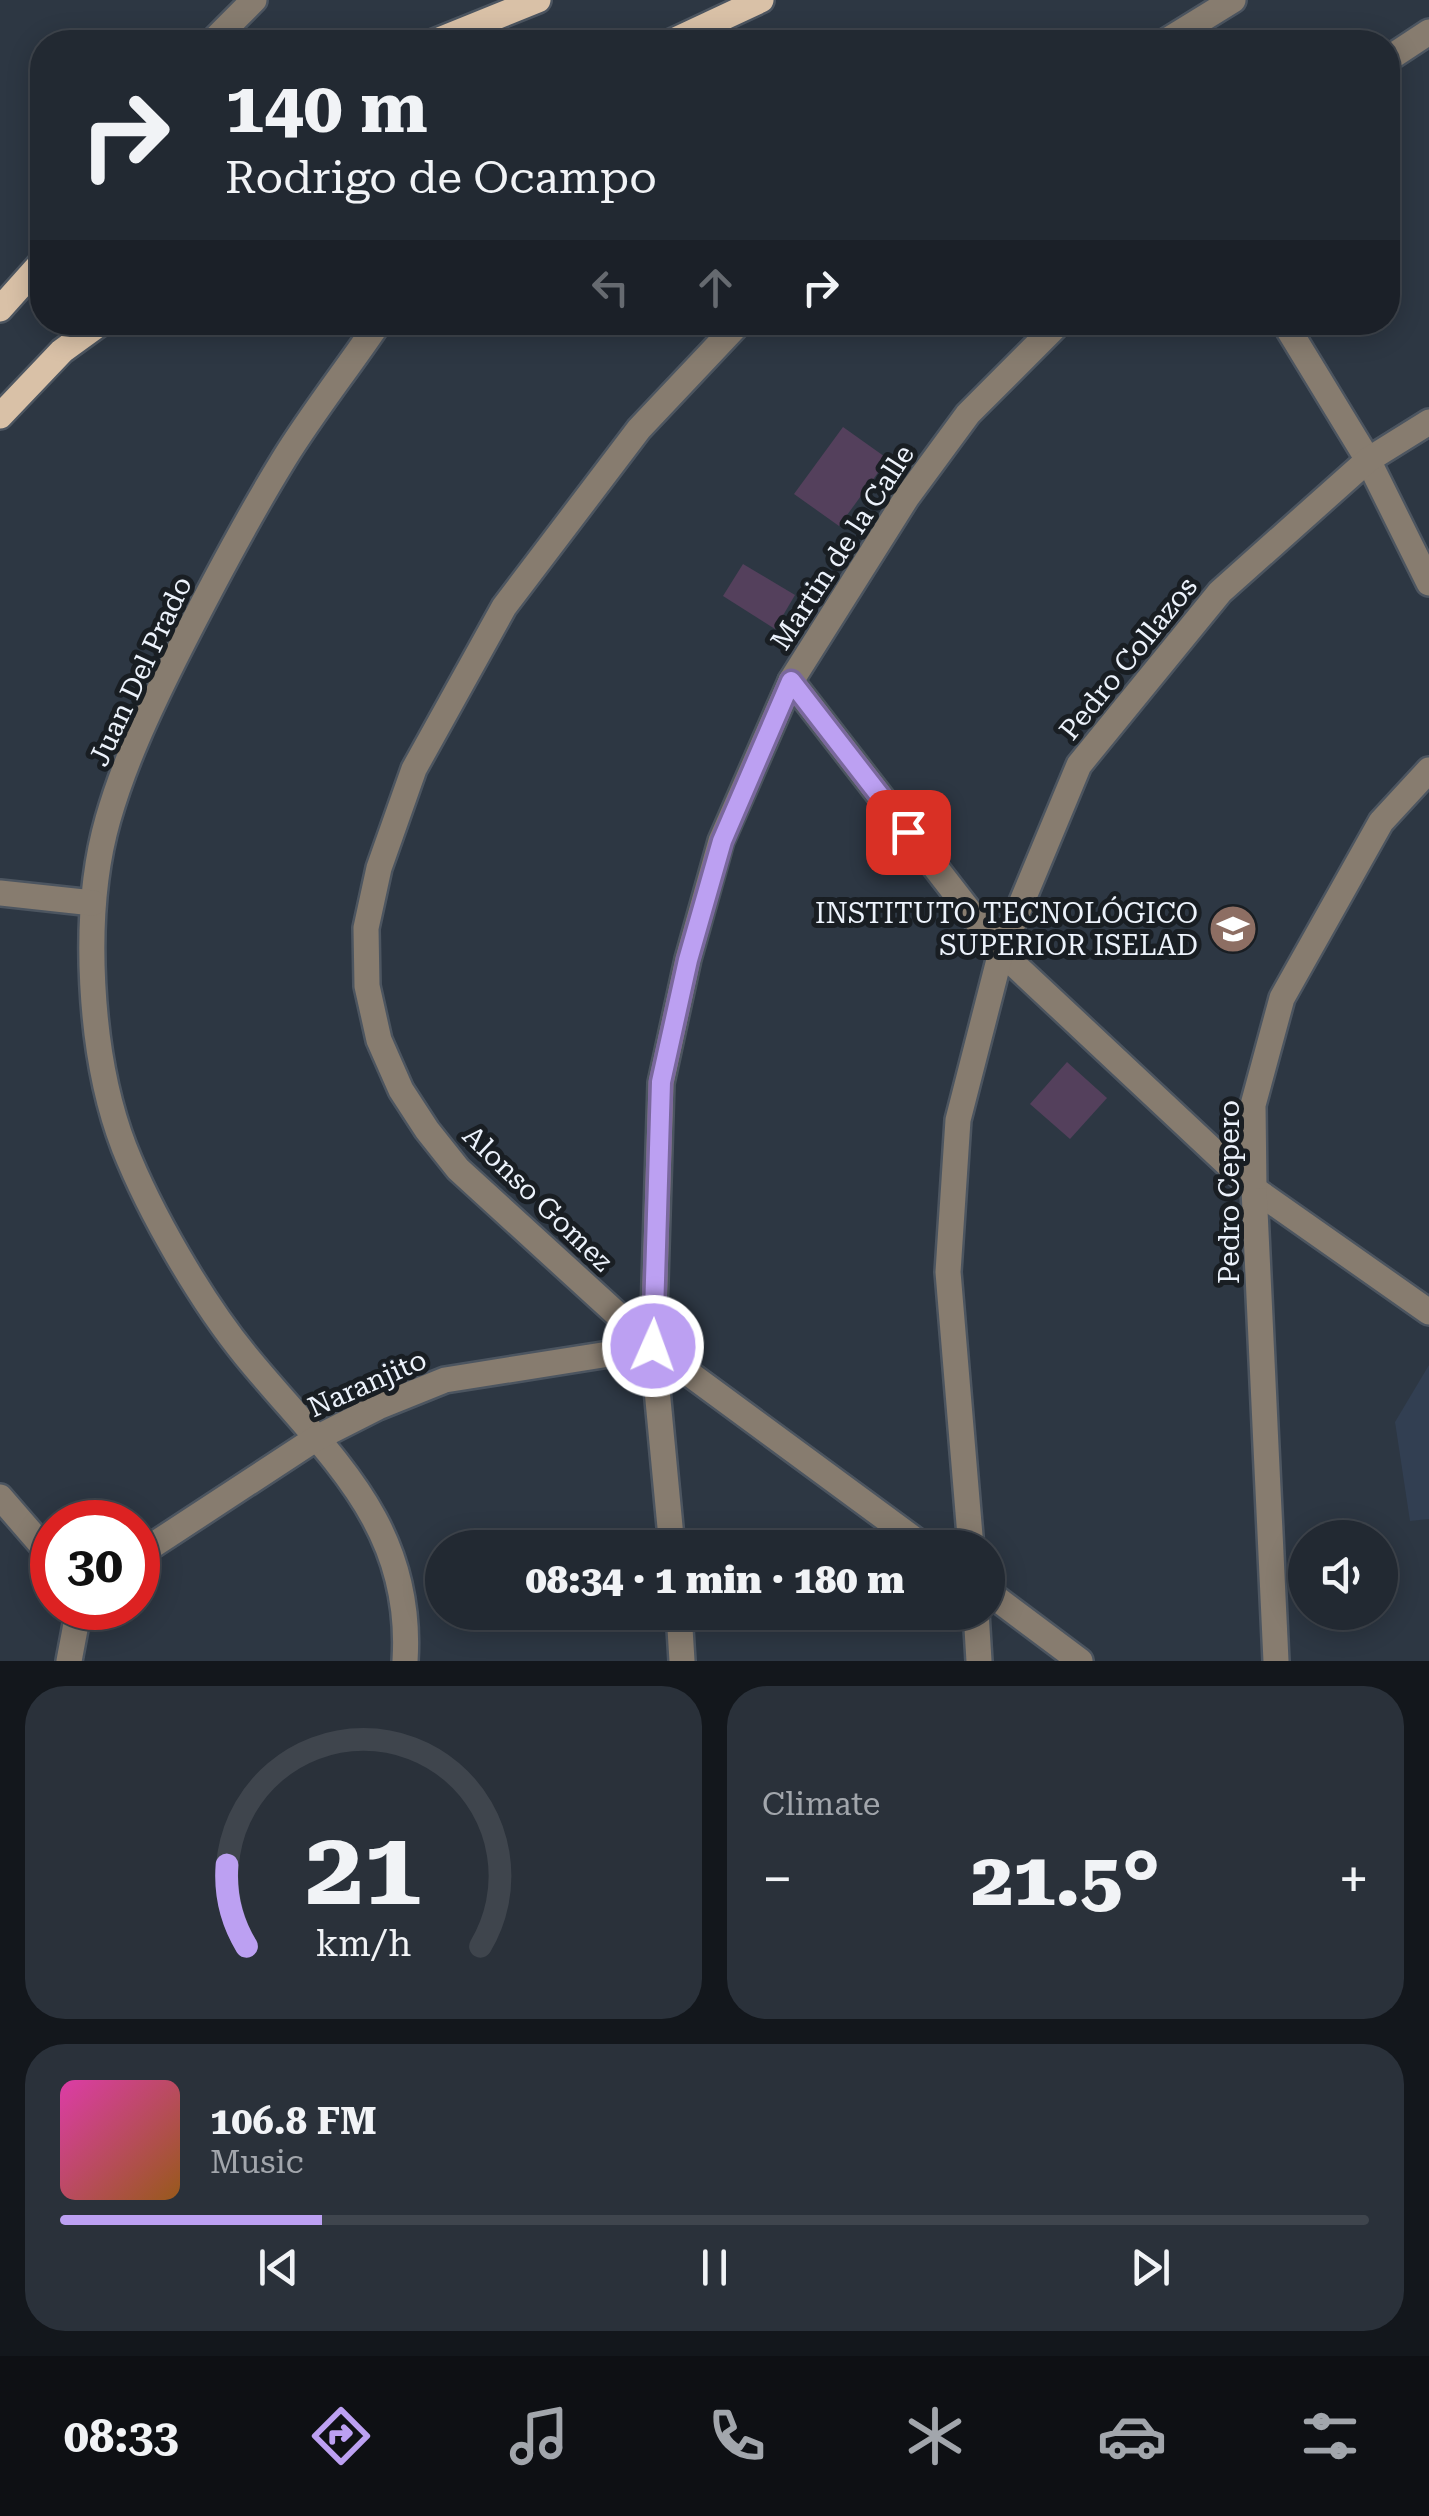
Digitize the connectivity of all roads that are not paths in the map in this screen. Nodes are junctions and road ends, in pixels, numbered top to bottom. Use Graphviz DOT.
graph roads {
  1 [pos="254,0"];
  2 [pos="538,0"];
  3 [pos="761,0"];
  4 [pos="1233,0"];
  5 [pos="224,30"];
  6 [pos="464,30"];
  7 [pos="697,30"];
  8 [pos="1184,30"];
  9 [pos="1429,32"];
  10 [pos="1400,51"];
  11 [pos="30,275"];
  12 [pos="0,309"];
  13 [pos="84,335"];
  14 [pos="370,335"];
  15 [pos="728,335"];
  16 [pos="1047,335"];
  17 [pos="1292,335"];
  18 [pos="0,416"];
  19 [pos="1429,422"];
  20 [pos="1368,460"];
  21 [pos="1429,583"];
  22 [pos="791,681"];
  23 [pos="1429,770"];
  24 [pos="0,893"];
  25 [pos="92,903"];
  26 [pos="1002,952"];
  27 [pos="1254,1189"];
  28 [pos="1429,1312"];
  29 [pos="653,1346"];
  30 [pos="315,1438"];
  31 [pos="0,1497"];
  32 [pos="670,1530"];
  33 [pos="902,1530"];
  34 [pos="970,1530"];
  35 [pos="30,1532"];
  36 [pos="160,1540"];
  37 [pos="1005,1605"];
  38 [pos="74,1630"];
  39 [pos="680,1630"];
  40 [pos="977,1630"];
  41 [pos="68,1661"];
  42 [pos="405,1661"];
  43 [pos="682,1661"];
  44 [pos="978,1661"];
  45 [pos="1080,1661"];
  46 [pos="1276,1661"];
  1 -- 5 [label="street"];
  2 -- 6 [label="main road"];
  3 -- 7 [label="main road"];
  4 -- 8 [label="street"];
  9 -- 10 [label="street"];
  11 -- 12 [label="main road"];
  13 -- 18 [label="main road"];
  14 -- 25 [label="street, Juan Del Prado"];
  15 -- 29 [label="street, Alonso Gomez"];
  16 -- 22 [label="street, Martin de la Calle"];
  17 -- 20 [label="street"];
  19 -- 20 [label="street, Pedro Collazos"];
  20 -- 21 [label="street"];
  20 -- 26 [label="street, Pedro Collazos"];
  22 -- 26 [label="street"];
  22 -- 29 [label="street, Martin de la Calle"];
  23 -- 27 [label="street, Pedro Cepero"];
  24 -- 25 [label="street"];
  25 -- 30 [label="street, Juan Del Prado"];
  26 -- 27 [label="street"];
  26 -- 34 [label="street, Pedro Collazos"];
  27 -- 28 [label="street"];
  27 -- 46 [label="street, Pedro Cepero"];
  29 -- 30 [label="street, Naranjito"];
  29 -- 32 [label="street, Martin de la Calle"];
  29 -- 33 [label="street, Alonso Gomez"];
  30 -- 36 [label="street, Naranjito"];
  30 -- 42 [label="street, Juan Del Prado"];
  31 -- 35 [label="street"];
  37 -- 45 [label="street"];
  38 -- 41 [label="street"];
  39 -- 43 [label="street"];
  40 -- 44 [label="street"];
}
